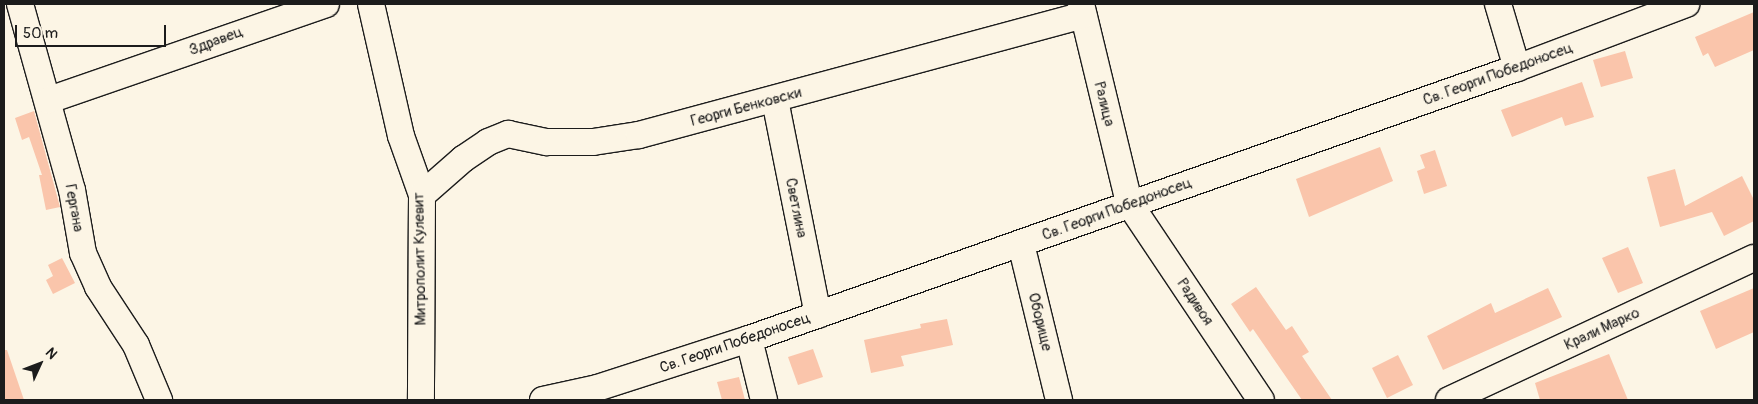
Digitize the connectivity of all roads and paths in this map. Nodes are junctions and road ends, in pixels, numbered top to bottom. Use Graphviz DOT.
graph roads {
  1 [pos="20,4"];
  2 [pos="326,4"];
  3 [pos="371,4"];
  4 [pos="1498,4"];
  5 [pos="1686,4"];
  6 [pos="1082,9"];
  7 [pos="1518,68"];
  8 [pos="49,100"];
  9 [pos="775,100"];
  10 [pos="422,195"];
  11 [pos="1129,203"];
  12 [pos="1021,244"];
  13 [pos="1754,258"];
  14 [pos="818,316"];
  15 [pos="749,339"];
  16 [pos="159,400"];
  17 [pos="421,400"];
  18 [pos="543,400"];
  19 [pos="764,400"];
  20 [pos="1059,400"];
  21 [pos="1261,400"];
  22 [pos="1449,400"];
  1 -- 8 [label="street, Гергана"];
  2 -- 8 [label="street, Здравец"];
  3 -- 10 [label="street, Митрополит Кулевит"];
  4 -- 7 [label="street"];
  5 -- 7 [label="street, Св. Георги Победоносец"];
  6 -- 9 [label="street, Георги Бенковски"];
  6 -- 11 [label="street, Ралица"];
  7 -- 11 [label="street, Св. Георги Победоносец"];
  8 -- 16 [label="street, Гергана"];
  9 -- 10 [label="street, Георги Бенковски"];
  9 -- 14 [label="street, Светлина"];
  10 -- 17 [label="street, Митрополит Кулевит"];
  11 -- 12 [label="street, Св. Георги Победоносец"];
  11 -- 21 [label="street, Радивоя"];
  12 -- 14 [label="street, Св. Георги Победоносец"];
  12 -- 20 [label="street, Оборище"];
  13 -- 22 [label="street, Крали Марко"];
  14 -- 15 [label="street, Св. Георги Победоносец"];
  15 -- 18 [label="street, Св. Георги Победоносец"];
  15 -- 19 [label="street"];
}
